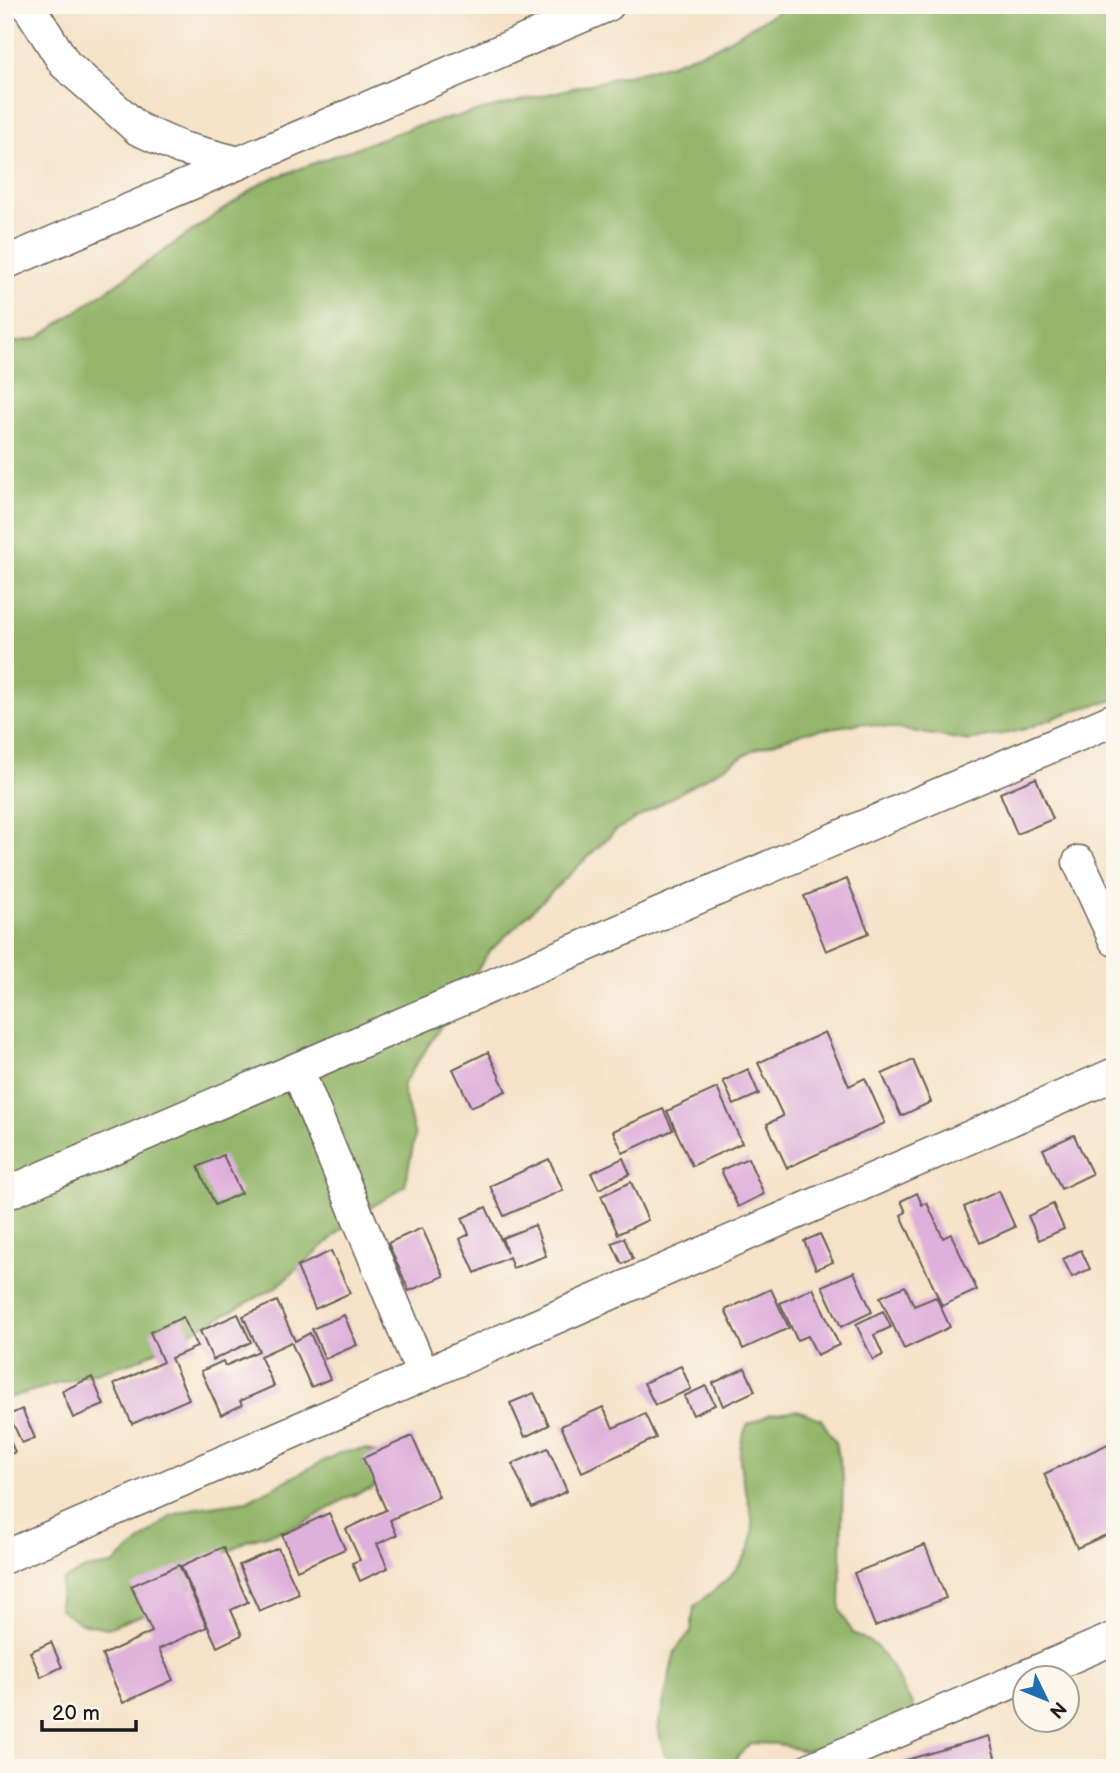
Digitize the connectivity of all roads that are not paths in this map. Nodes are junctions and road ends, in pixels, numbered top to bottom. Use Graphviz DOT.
graph roads {
  1 [pos="28,5"];
  2 [pos="608,5"];
  3 [pos="239,163"];
  4 [pos="5,263"];
  5 [pos="1115,719"];
  6 [pos="1079,862"];
  7 [pos="1115,940"];
  8 [pos="297,1069"];
  9 [pos="1115,1074"];
  10 [pos="5,1194"];
  11 [pos="424,1375"];
  12 [pos="5,1557"];
  13 [pos="1115,1638"];
  14 [pos="812,1768"];
  1 -- 3 [label="street"];
  2 -- 3 [label="street"];
  3 -- 4 [label="street"];
  5 -- 8 [label="street"];
  6 -- 7 [label="street"];
  8 -- 10 [label="street"];
  8 -- 11 [label="street"];
  9 -- 11 [label="street"];
  11 -- 12 [label="street"];
  13 -- 14 [label="street"];
}
